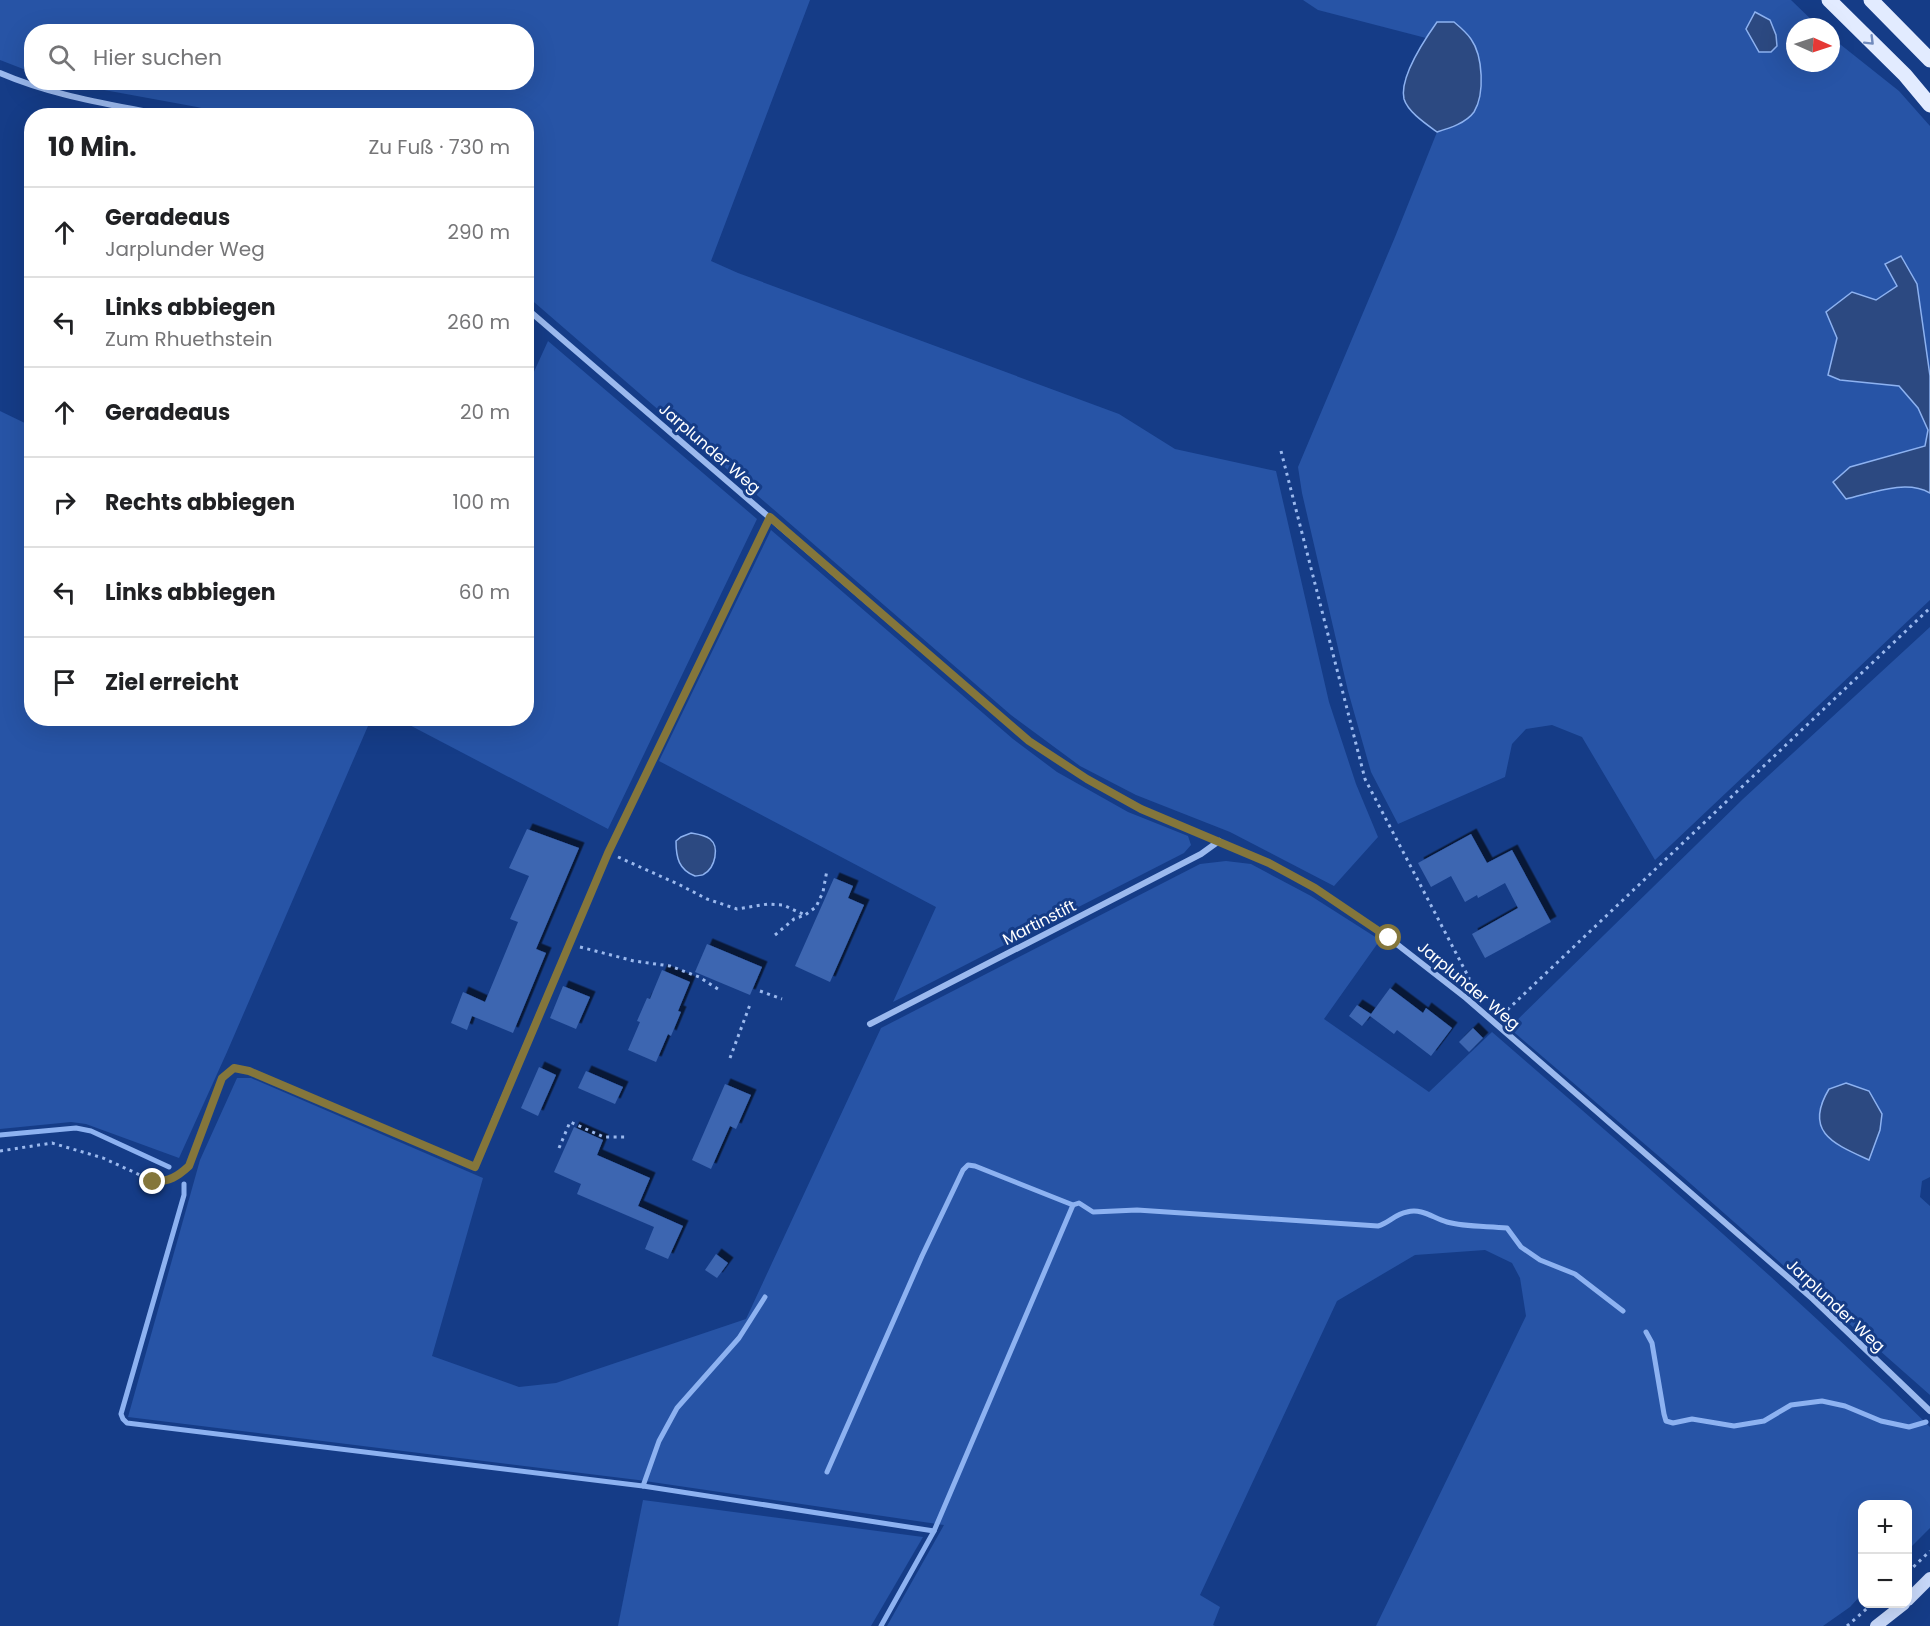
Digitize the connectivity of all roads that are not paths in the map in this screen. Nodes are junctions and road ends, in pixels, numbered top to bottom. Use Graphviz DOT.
graph roads {
  1 [pos="1829,0"];
  2 [pos="1870,0"];
  3 [pos="1930,60"];
  4 [pos="0,73"];
  5 [pos="24,83"];
  6 [pos="45,90"];
  7 [pos="1930,105"];
  8 [pos="126,108"];
  9 [pos="534,315"];
  10 [pos="770,517"];
  11 [pos="1219,841"];
  12 [pos="870,1024"];
  13 [pos="494,1121"];
  14 [pos="1930,1411"];
  15 [pos="1930,1578"];
  16 [pos="1912,1596"];
  17 [pos="1899,1608"];
  18 [pos="1876,1626"];
  1 -- 7 [label="main road, one-way"];
  2 -- 3 [label="main road"];
  4 -- 5 [label="street"];
  6 -- 8 [label="street"];
  9 -- 10 [label="street, Jarplunder Weg"];
  10 -- 11 [label="street, Jarplunder Weg"];
  10 -- 13 [label="street"];
  11 -- 12 [label="street, Martinstift"];
  11 -- 14 [label="street, Jarplunder Weg"];
  15 -- 16 [label="main road"];
  17 -- 18 [label="main road"];
}
